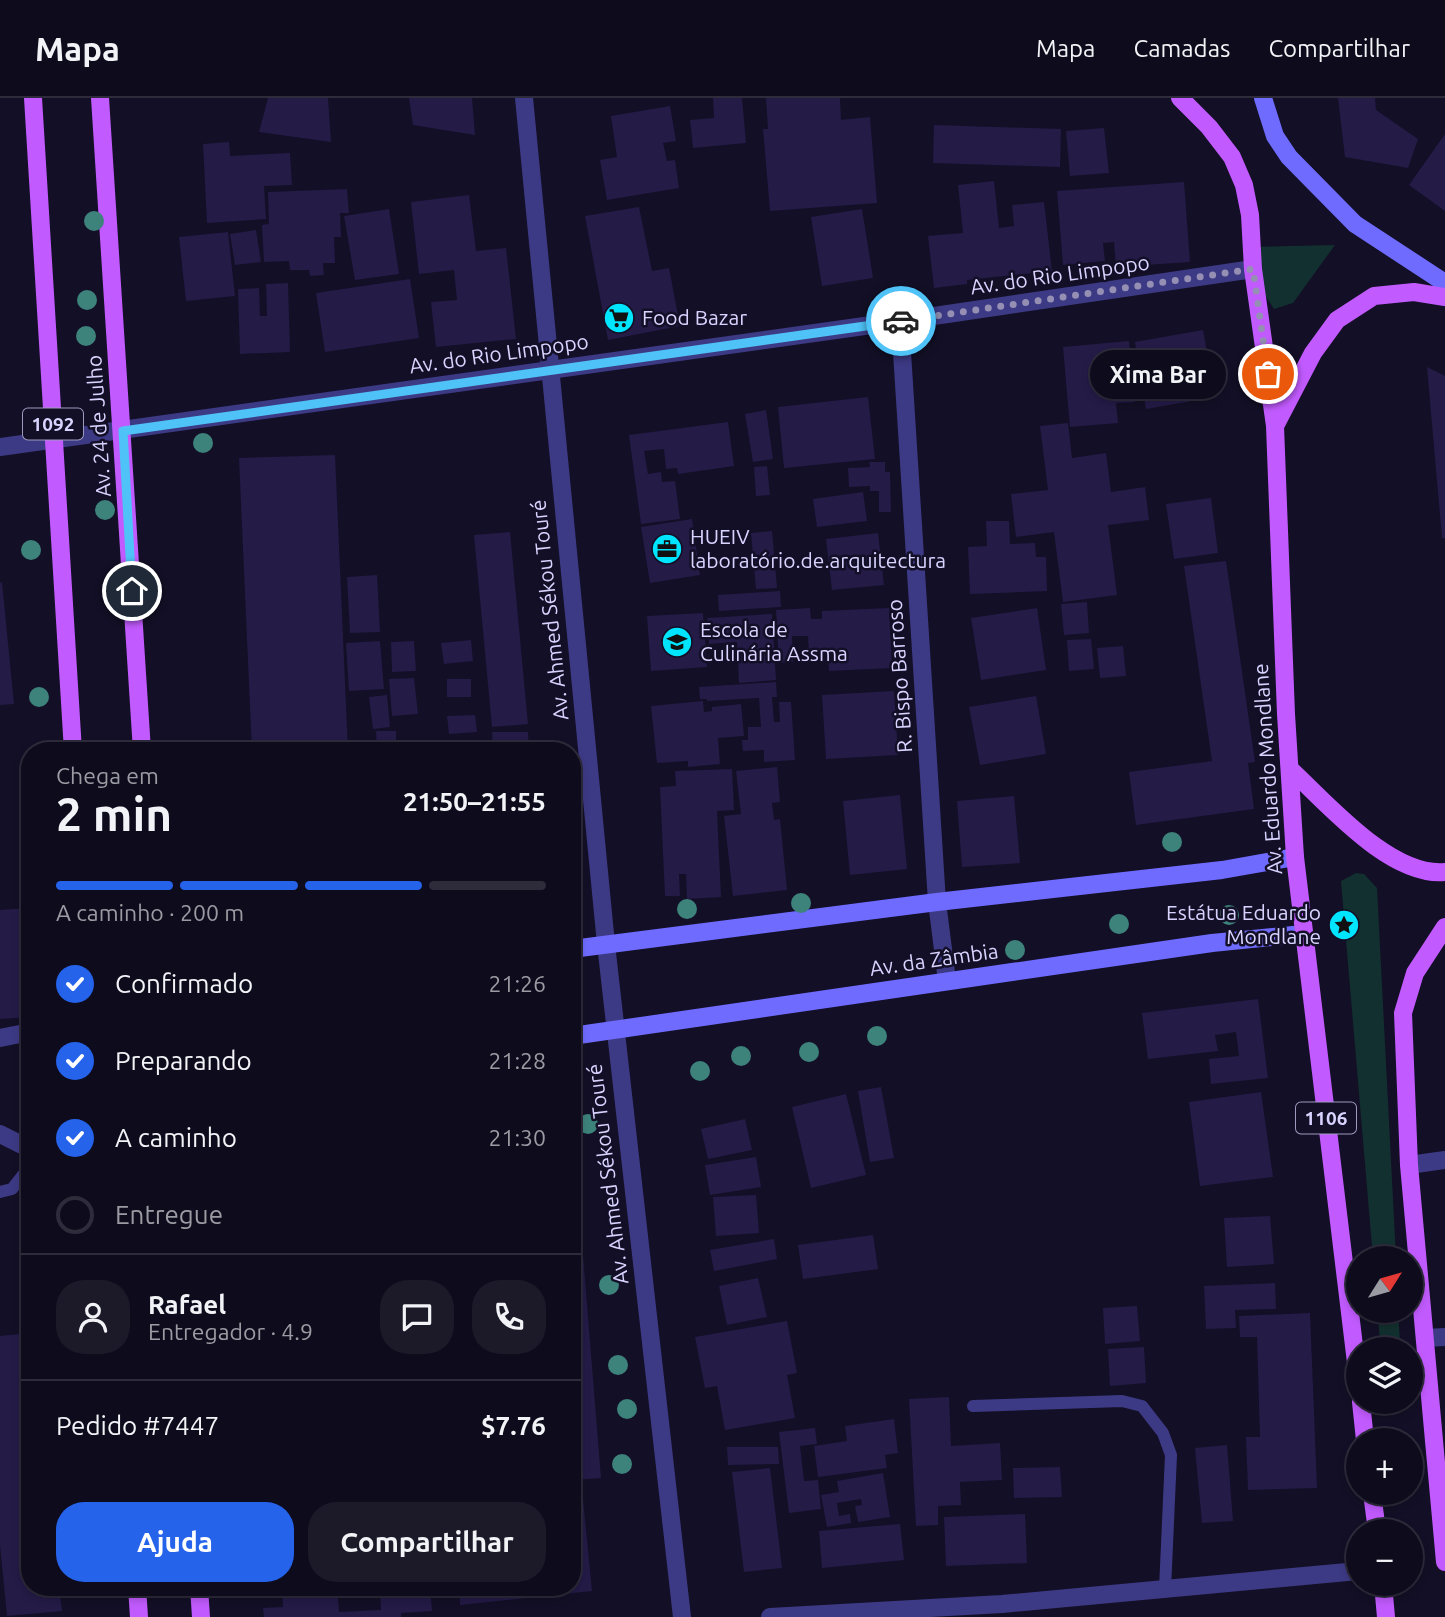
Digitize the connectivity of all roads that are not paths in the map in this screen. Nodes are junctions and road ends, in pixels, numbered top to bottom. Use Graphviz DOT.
graph roads {
  1 [pos="33,98"];
  2 [pos="100,98"];
  3 [pos="524,98"];
  4 [pos="1180,98"];
  5 [pos="1263,98"];
  6 [pos="1253,269"];
  7 [pos="1445,283"];
  8 [pos="1445,297"];
  9 [pos="900,321"];
  10 [pos="549,370"];
  11 [pos="1275,426"];
  12 [pos="123,431"];
  13 [pos="54,441"];
  14 [pos="0,447"];
  15 [pos="72,742"];
  16 [pos="141,742"];
  17 [pos="1290,769"];
  18 [pos="1295,857"];
  19 [pos="1445,872"];
  20 [pos="937,902"];
  21 [pos="1445,927"];
  22 [pos="1303,934"];
  23 [pos="606,944"];
  24 [pos="581,948"];
  25 [pos="947,981"];
  26 [pos="615,1030"];
  27 [pos="21,1034"];
  28 [pos="581,1035"];
  29 [pos="0,1038"];
  30 [pos="0,1134"];
  31 [pos="21,1144"];
  32 [pos="1445,1160"];
  33 [pos="1409,1164"];
  34 [pos="21,1178"];
  35 [pos="0,1192"];
  36 [pos="1353,1337"];
  37 [pos="1445,1337"];
  38 [pos="1425,1338"];
  39 [pos="973,1406"];
  40 [pos="1445,1562"];
  41 [pos="1346,1572"];
  42 [pos="1165,1589"];
  43 [pos="138,1596"];
  44 [pos="200,1596"];
  45 [pos="1384,1596"];
  46 [pos="1004,1610"];
  47 [pos="139,1617"];
  48 [pos="201,1617"];
  49 [pos="682,1617"];
  50 [pos="771,1617"];
  51 [pos="1386,1617"];
  1 -- 13 [label="main road, 1092"];
  2 -- 12 [label="main road, Av. 24 de Julho"];
  3 -- 10 [label="street, Av. Ahmed Sékou Touré"];
  4 -- 6 [label="main road, Av. Eduardo Mondlane / 1106"];
  5 -- 7 [label="street"];
  6 -- 9 [label="street, Av. do Rio Limpopo"];
  6 -- 11 [label="main road, Av. Eduardo Mondlane / 1106"];
  8 -- 11 [label="main road"];
  9 -- 10 [label="street, Av. do Rio Limpopo"];
  9 -- 20 [label="street, R. Bispo Barroso"];
  10 -- 12 [label="street, Av. do Rio Limpopo"];
  10 -- 23 [label="street, Av. Ahmed Sékou Touré"];
  11 -- 17 [label="main road, Av. Eduardo Mondlane / 1106"];
  12 -- 13 [label="street, Av. do Rio Limpopo"];
  12 -- 16 [label="main road, Av. 24 de Julho"];
  13 -- 14 [label="street, Av. do Rio Limpopo"];
  13 -- 15 [label="main road, 1092"];
  17 -- 18 [label="main road, Av. Eduardo Mondlane / 1106"];
  17 -- 19 [label="main road"];
  18 -- 20 [label="street"];
  18 -- 22 [label="main road, Av. Eduardo Mondlane / 1106"];
  20 -- 23 [label="street"];
  20 -- 25 [label="street, R. Bispo Barroso"];
  21 -- 33 [label="main road"];
  22 -- 25 [label="street, Av. da Zâmbia"];
  22 -- 36 [label="main road, Av. Eduardo Mondlane / 1106"];
  23 -- 24 [label="street"];
  23 -- 26 [label="street, Av. Ahmed Sékou Touré"];
  25 -- 26 [label="street, Av. da Zâmbia"];
  26 -- 28 [label="street, Av. da Zâmbia"];
  26 -- 49 [label="street, Av. Ahmed Sékou Touré"];
  27 -- 29 [label="street"];
  30 -- 31 [label="street"];
  32 -- 33 [label="street"];
  33 -- 38 [label="main road"];
  34 -- 35 [label="lane"];
  37 -- 38 [label="street"];
  38 -- 40 [label="main road"];
  39 -- 42 [label="lane"];
  41 -- 42 [label="street"];
  42 -- 46 [label="street"];
  43 -- 47 [label="main road"];
  44 -- 48 [label="main road"];
  45 -- 51 [label="main road"];
  46 -- 50 [label="street"];
}
